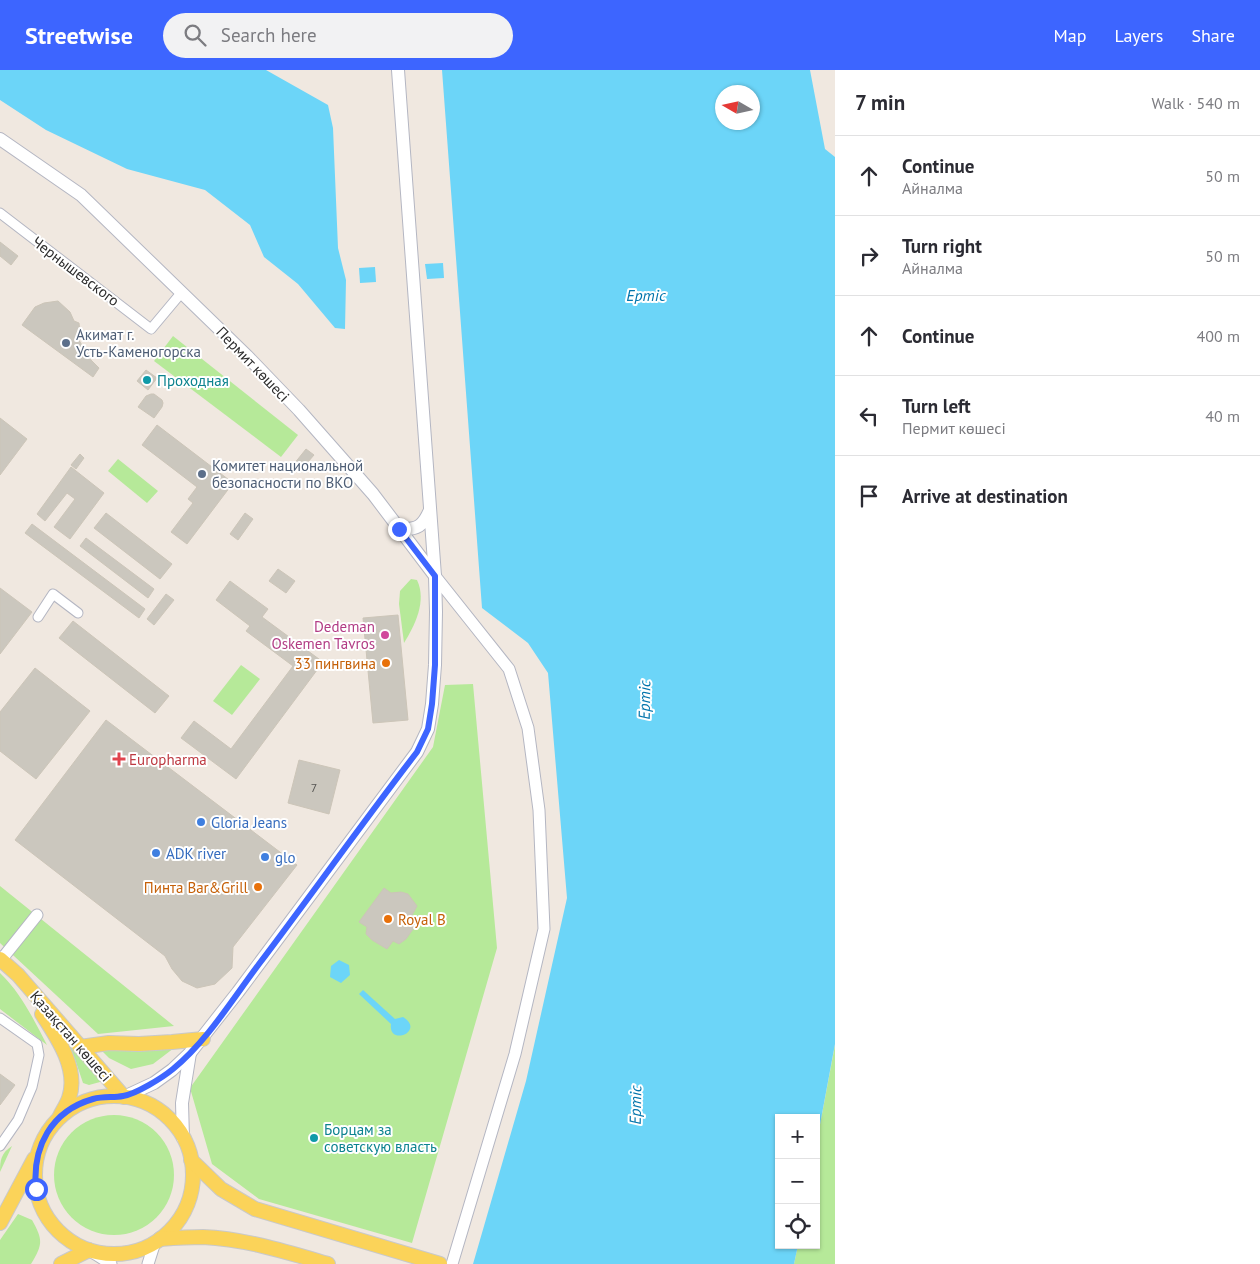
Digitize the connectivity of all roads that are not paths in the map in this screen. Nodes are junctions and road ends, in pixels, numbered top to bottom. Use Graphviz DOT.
graph roads {
  1 [pos="398,70"];
  2 [pos="0,139"];
  3 [pos="0,213"];
  4 [pos="182,292"];
  5 [pos="430,510"];
  6 [pos="399,529"];
  7 [pos="435,576"];
  8 [pos="78,613"];
  9 [pos="38,617"];
  10 [pos="37,915"];
  11 [pos="1,959"];
  12 [pos="18,975"];
  13 [pos="0,1018"];
  14 [pos="202,1039"];
  15 [pos="80,1047"];
  16 [pos="190,1053"];
  17 [pos="124,1096"];
  18 [pos="57,1120"];
  19 [pos="184,1138"];
  20 [pos="0,1146"];
  21 [pos="40,1147"];
  22 [pos="191,1160"];
  23 [pos="0,1222"];
  24 [pos="157,1240"];
  25 [pos="89,1250"];
  26 [pos="61,1264"];
  27 [pos="111,1264"];
  28 [pos="148,1264"];
  29 [pos="328,1264"];
  30 [pos="440,1264"];
  31 [pos="452,1264"];
  1 -- 5 [label="main road"];
  2 -- 4 [label="main road, Пермит көшесі"];
  3 -- 4 [label="street, Чернышевского"];
  4 -- 6 [label="main road, Пермит көшесі"];
  5 -- 6 [label="main road"];
  5 -- 7 [label="main road"];
  6 -- 7 [label="main road, Пермит көшесі"];
  7 -- 14 [label="main road"];
  7 -- 31 [label="street"];
  8 -- 9 [label="street"];
  10 -- 11 [label="street"];
  11 -- 12 [label="main road, Қазақстан көшесі"];
  12 -- 15 [label="main road, Қазақстан көшесі"];
  12 -- 18 [label="main road, Қазақстан көшесі"];
  13 -- 20 [label="street"];
  14 -- 15 [label="main road"];
  14 -- 16 [label="main road"];
  15 -- 17 [label="main road, Қазақстан көшесі"];
  16 -- 17 [label="main road"];
  16 -- 19 [label="main road"];
  17 -- 18 [label="main road"];
  17 -- 19 [label="main road"];
  18 -- 21 [label="main road"];
  19 -- 22 [label="main road"];
  21 -- 23 [label="main road"];
  21 -- 25 [label="main road"];
  22 -- 24 [label="main road"];
  22 -- 30 [label="main road"];
  24 -- 25 [label="main road"];
  24 -- 28 [label="street"];
  24 -- 29 [label="main road"];
  25 -- 26 [label="main road"];
  25 -- 27 [label="street"];
}
